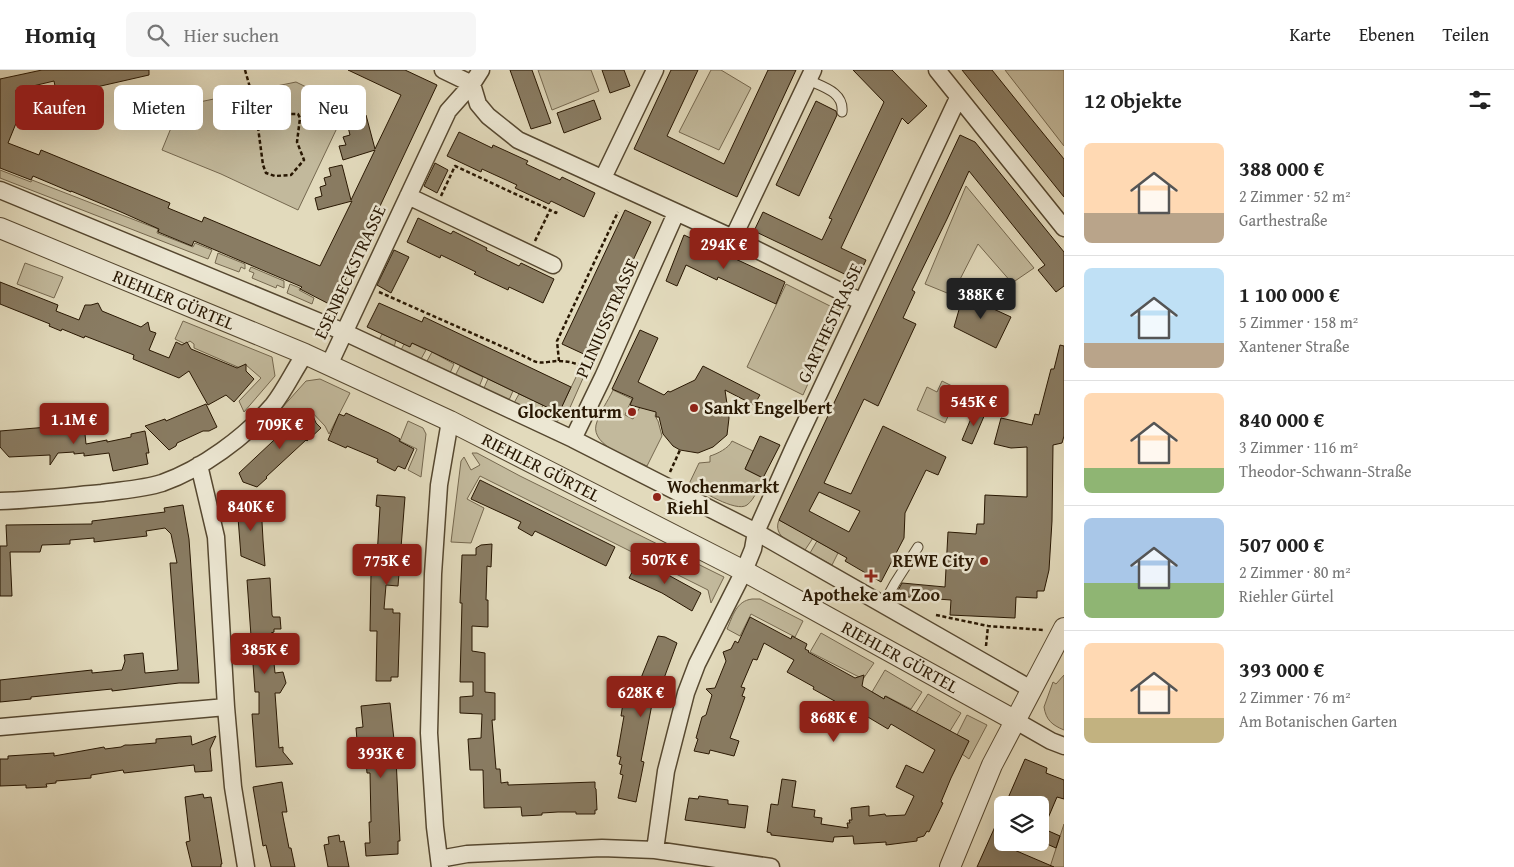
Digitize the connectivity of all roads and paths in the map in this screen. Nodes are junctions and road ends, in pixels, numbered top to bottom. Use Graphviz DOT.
graph roads {
  1 [pos="245,70"];
  2 [pos="443,70"];
  3 [pos="655,70"];
  4 [pos="936,70"];
  5 [pos="810,75"];
  6 [pos="477,77"];
  7 [pos="249,85"];
  8 [pos="958,98"];
  9 [pos="255,105"];
  10 [pos="842,112"];
  11 [pos="603,178"];
  12 [pos="0,190"];
  13 [pos="408,196"];
  14 [pos="434,209"];
  15 [pos="550,210"];
  16 [pos="557,210"];
  17 [pos="618,212"];
  18 [pos="676,213"];
  19 [pos="0,228"];
  20 [pos="1064,228"];
  21 [pos="733,238"];
  22 [pos="529,254"];
  23 [pos="553,265"];
  24 [pos="382,294"];
  25 [pos="862,302"];
  26 [pos="344,332"];
  27 [pos="305,354"];
  28 [pos="559,361"];
  29 [pos="329,365"];
  30 [pos="582,366"];
  31 [pos="450,421"];
  32 [pos="573,440"];
  33 [pos="680,450"];
  34 [pos="199,465"];
  35 [pos="664,485"];
  36 [pos="0,501"];
  37 [pos="756,532"];
  38 [pos="918,547"];
  39 [pos="744,571"];
  40 [pos="884,605"];
  41 [pos="930,614"];
  42 [pos="988,626"];
  43 [pos="1064,628"];
  44 [pos="1040,630"];
  45 [pos="986,649"];
  46 [pos="1031,689"];
  47 [pos="226,707"];
  48 [pos="1016,722"];
  49 [pos="0,727"];
  50 [pos="1064,746"];
  51 [pos="655,850"];
  52 [pos="440,863"];
  53 [pos="246,867"];
  54 [pos="765,867"];
  55 [pos="771,867"];
  56 [pos="947,867"];
  1 -- 7 [label="path"];
  2 -- 6 [label="street"];
  3 -- 11 [label="street"];
  4 -- 8 [label="street"];
  5 -- 10 [label="lane"];
  5 -- 21 [label="street"];
  6 -- 11 [label="street"];
  6 -- 13 [label="street, ESENBECKSTRASSE"];
  8 -- 20 [label="street"];
  8 -- 25 [label="street, GARTHESTRASSE"];
  9 -- 9 [label="path"];
  11 -- 18 [label="street"];
  12 -- 26 [label="street, RIEHLER GÜRTEL"];
  13 -- 14 [label="street, ESENBECKSTRASSE"];
  13 -- 26 [label="street, ESENBECKSTRASSE"];
  14 -- 15 [label="path"];
  14 -- 22 [label="street, ESENBECKSTRASSE"];
  15 -- 16 [label="path"];
  15 -- 22 [label="path"];
  17 -- 28 [label="path"];
  18 -- 21 [label="street"];
  18 -- 32 [label="street, PLINIUSSTRASSE"];
  19 -- 27 [label="street, RIEHLER GÜRTEL"];
  21 -- 25 [label="street"];
  22 -- 23 [label="street, ESENBECKSTRASSE"];
  24 -- 28 [label="path"];
  25 -- 37 [label="street, GARTHESTRASSE"];
  26 -- 29 [label="street, ESENBECKSTRASSE"];
  26 -- 32 [label="street, RIEHLER GÜRTEL"];
  27 -- 29 [label="street, RIEHLER GÜRTEL"];
  27 -- 34 [label="street"];
  28 -- 30 [label="path"];
  29 -- 31 [label="street, RIEHLER GÜRTEL"];
  31 -- 39 [label="street, RIEHLER GÜRTEL"];
  31 -- 52 [label="street"];
  32 -- 35 [label="street, RIEHLER GÜRTEL"];
  33 -- 35 [label="path"];
  34 -- 36 [label="street"];
  34 -- 47 [label="street"];
  35 -- 37 [label="street, RIEHLER GÜRTEL"];
  37 -- 39 [label="street, GARTHESTRASSE"];
  37 -- 40 [label="street, RIEHLER GÜRTEL"];
  38 -- 40 [label="lane"];
  39 -- 48 [label="street, RIEHLER GÜRTEL"];
  39 -- 51 [label="street, GARTHESTRASSE"];
  40 -- 46 [label="street, RIEHLER GÜRTEL"];
  41 -- 42 [label="path"];
  42 -- 44 [label="path"];
  42 -- 45 [label="path"];
  43 -- 46 [label="street"];
  46 -- 48 [label="street"];
  47 -- 49 [label="street"];
  47 -- 53 [label="street"];
  48 -- 50 [label="street, RIEHLER GÜRTEL"];
  48 -- 56 [label="street"];
  51 -- 52 [label="street"];
  51 -- 54 [label="street"];
  54 -- 55 [label="street"];
}
